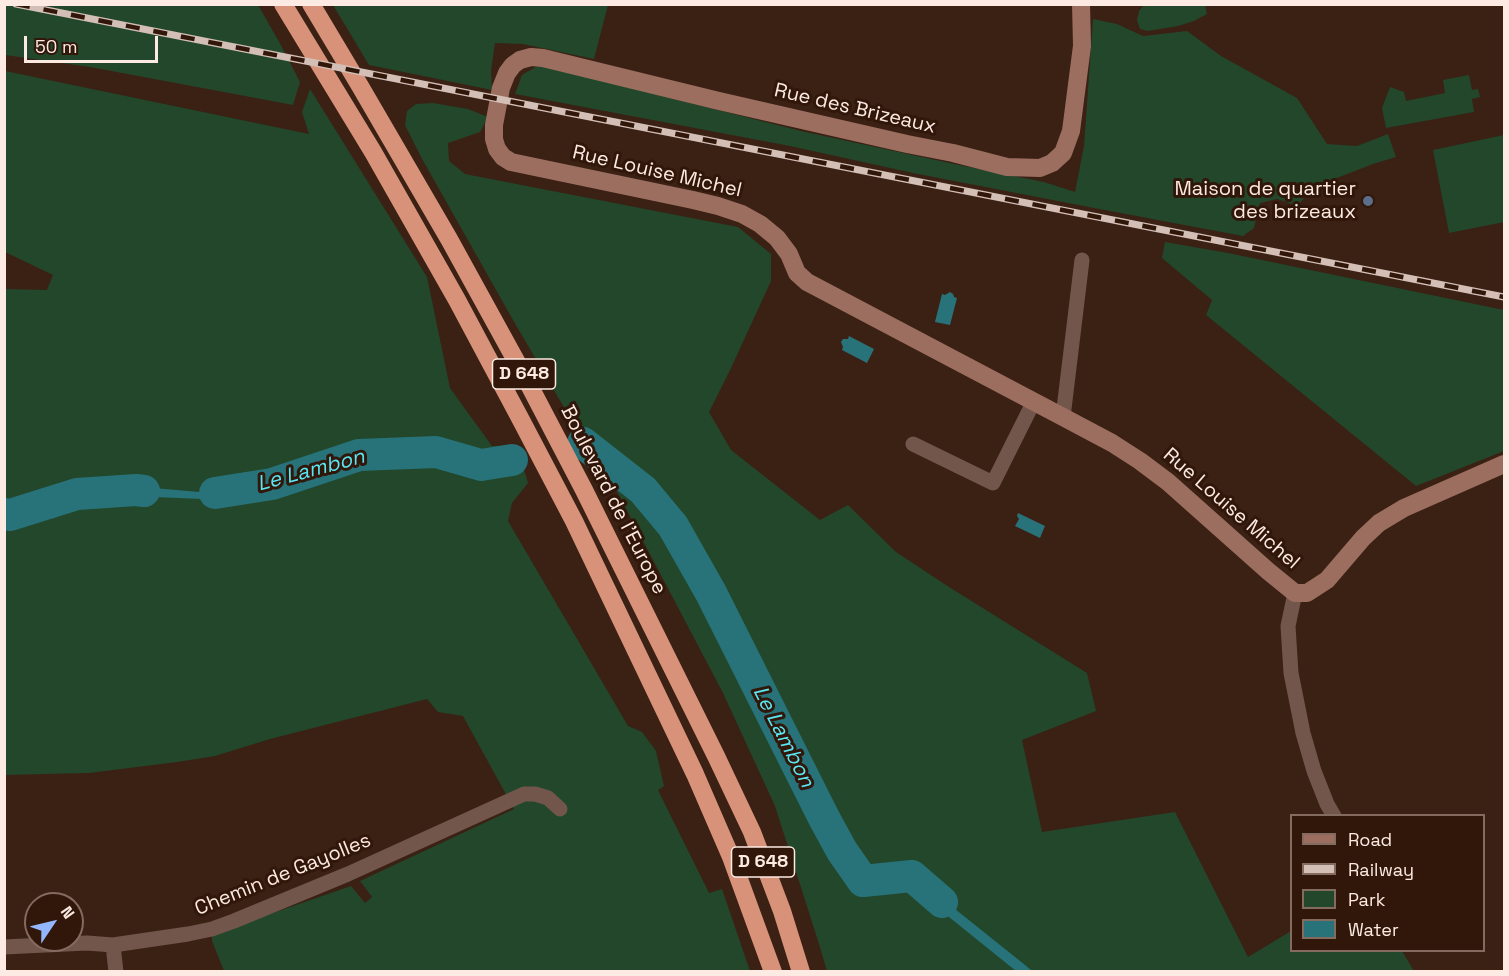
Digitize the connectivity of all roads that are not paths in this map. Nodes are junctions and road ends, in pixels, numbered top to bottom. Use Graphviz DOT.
graph roads {
  1 [pos="283,4"];
  2 [pos="311,4"];
  3 [pos="1081,4"];
  4 [pos="501,88"];
  5 [pos="1082,260"];
  6 [pos="1034,401"];
  7 [pos="1063,417"];
  8 [pos="913,444"];
  9 [pos="1504,464"];
  10 [pos="1295,593"];
  11 [pos="560,809"];
  12 [pos="1333,814"];
  13 [pos="113,945"];
  14 [pos="4,947"];
  15 [pos="116,972"];
  16 [pos="773,972"];
  17 [pos="801,972"];
  1 -- 16 [label="highway, D 648"];
  2 -- 17 [label="highway, Boulevard de l'Europe / D 648"];
  3 -- 4 [label="street, Rue des Brizeaux"];
  4 -- 6 [label="street, Rue Louise Michel"];
  5 -- 7 [label="street"];
  6 -- 7 [label="street, Rue Louise Michel"];
  6 -- 8 [label="street"];
  7 -- 10 [label="street, Rue Louise Michel"];
  9 -- 10 [label="street"];
  10 -- 12 [label="street, Rue Louise Michel"];
  11 -- 13 [label="street, Chemin de Gayolles"];
  13 -- 14 [label="street, Chemin de Gayolles"];
  13 -- 15 [label="street"];
}
